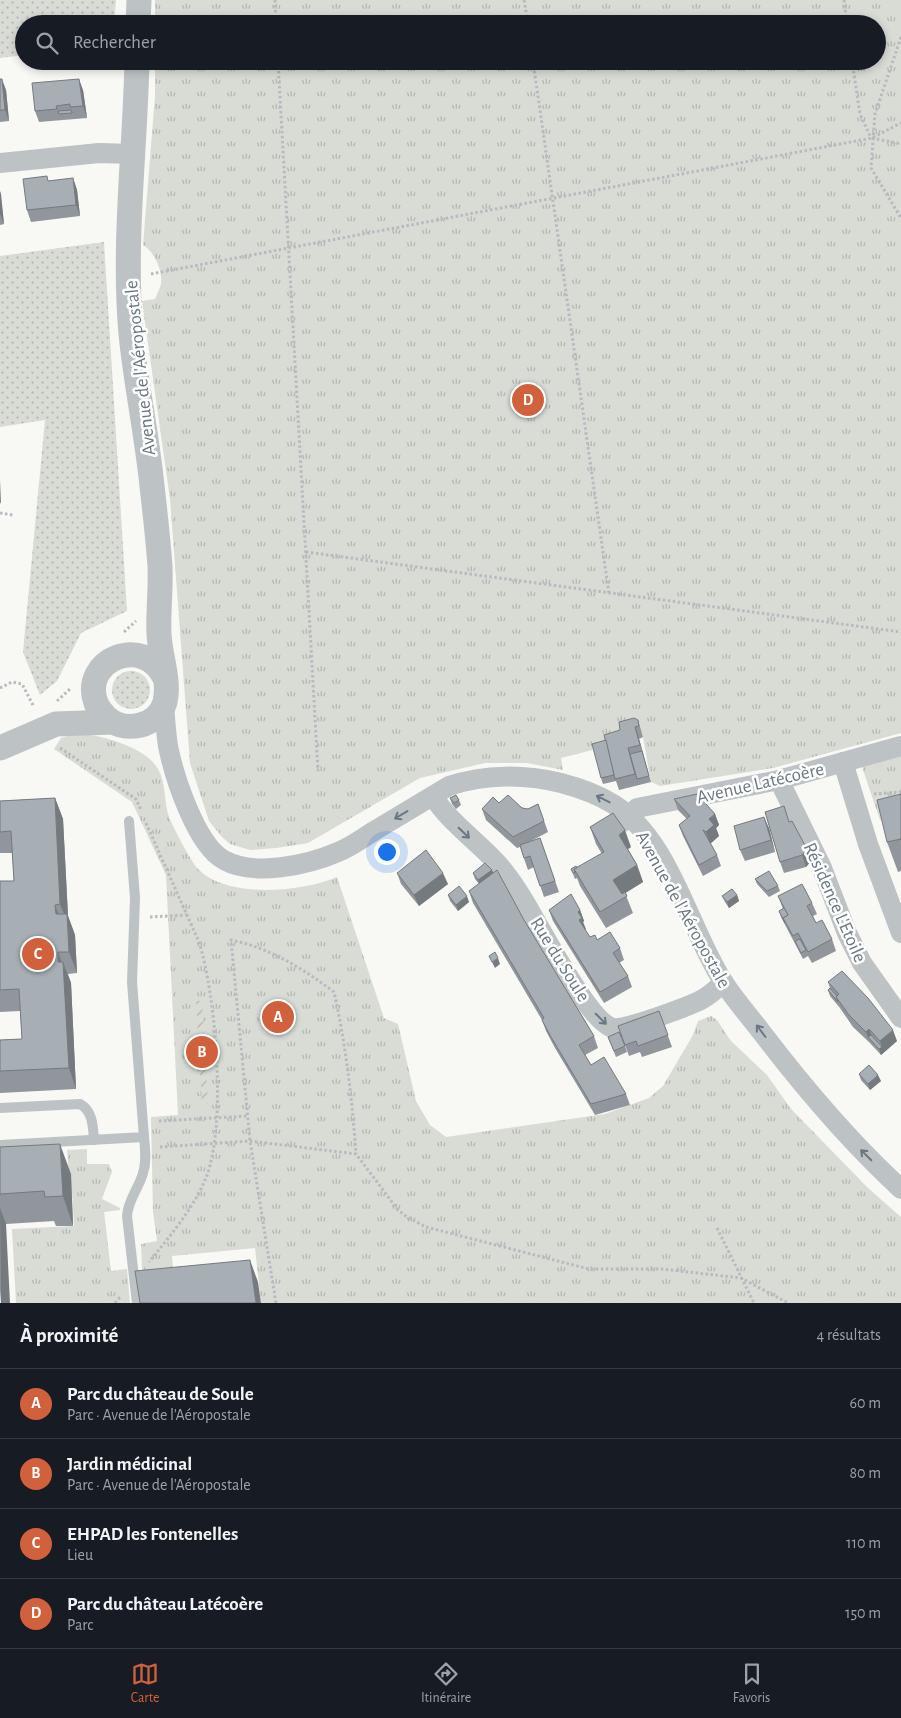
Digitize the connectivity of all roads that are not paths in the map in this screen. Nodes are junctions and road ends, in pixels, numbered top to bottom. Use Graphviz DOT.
graph roads {
  1 [pos="139,0"];
  2 [pos="138,15"];
  3 [pos="137,70"];
  4 [pos="134,154"];
  5 [pos="0,163"];
  6 [pos="158,614"];
  7 [pos="120,655"];
  8 [pos="165,678"];
  9 [pos="94,684"];
  10 [pos="164,704"];
  11 [pos="112,722"];
  12 [pos="57,735"];
  13 [pos="901,746"];
  14 [pos="0,748"];
  15 [pos="843,762"];
  16 [pos="779,780"];
  17 [pos="433,796"];
  18 [pos="626,819"];
  19 [pos="129,821"];
  20 [pos="901,933"];
  21 [pos="724,983"];
  22 [pos="901,1018"];
  23 [pos="0,1108"];
  24 [pos="94,1140"];
  25 [pos="144,1143"];
  26 [pos="0,1145"];
  27 [pos="901,1189"];
  28 [pos="137,1303"];
  1 -- 2 [label="street"];
  3 -- 4 [label="street, Avenue de l'Aéropostale"];
  4 -- 5 [label="street"];
  4 -- 6 [label="street, Avenue de l'Aéropostale"];
  6 -- 7 [label="street"];
  6 -- 8 [label="street, Avenue de l'Aéropostale"];
  7 -- 8 [label="street"];
  7 -- 9 [label="street"];
  8 -- 10 [label="street"];
  9 -- 11 [label="street"];
  9 -- 12 [label="street"];
  10 -- 11 [label="street"];
  17 -- 10 [label="street, Avenue de l'Aéropostale, one-way"];
  11 -- 12 [label="street"];
  12 -- 14 [label="street"];
  13 -- 15 [label="street, Avenue Latécoère"];
  15 -- 16 [label="street, Avenue Latécoère"];
  15 -- 20 [label="street"];
  16 -- 18 [label="street, Avenue Latécoère"];
  16 -- 22 [label="street, Résidence L'Etoile"];
  18 -- 17 [label="street, Avenue de l'Aéropostale, one-way"];
  17 -- 21 [label="street, Rue du Soule, one-way"];
  18 -- 21 [label="street, Avenue de l'Aéropostale"];
  19 -- 25 [label="lane"];
  27 -- 21 [label="street, Avenue de l'Aéropostale, one-way"];
  23 -- 24 [label="lane"];
  24 -- 25 [label="lane"];
  24 -- 26 [label="lane"];
  25 -- 28 [label="lane"];
}
